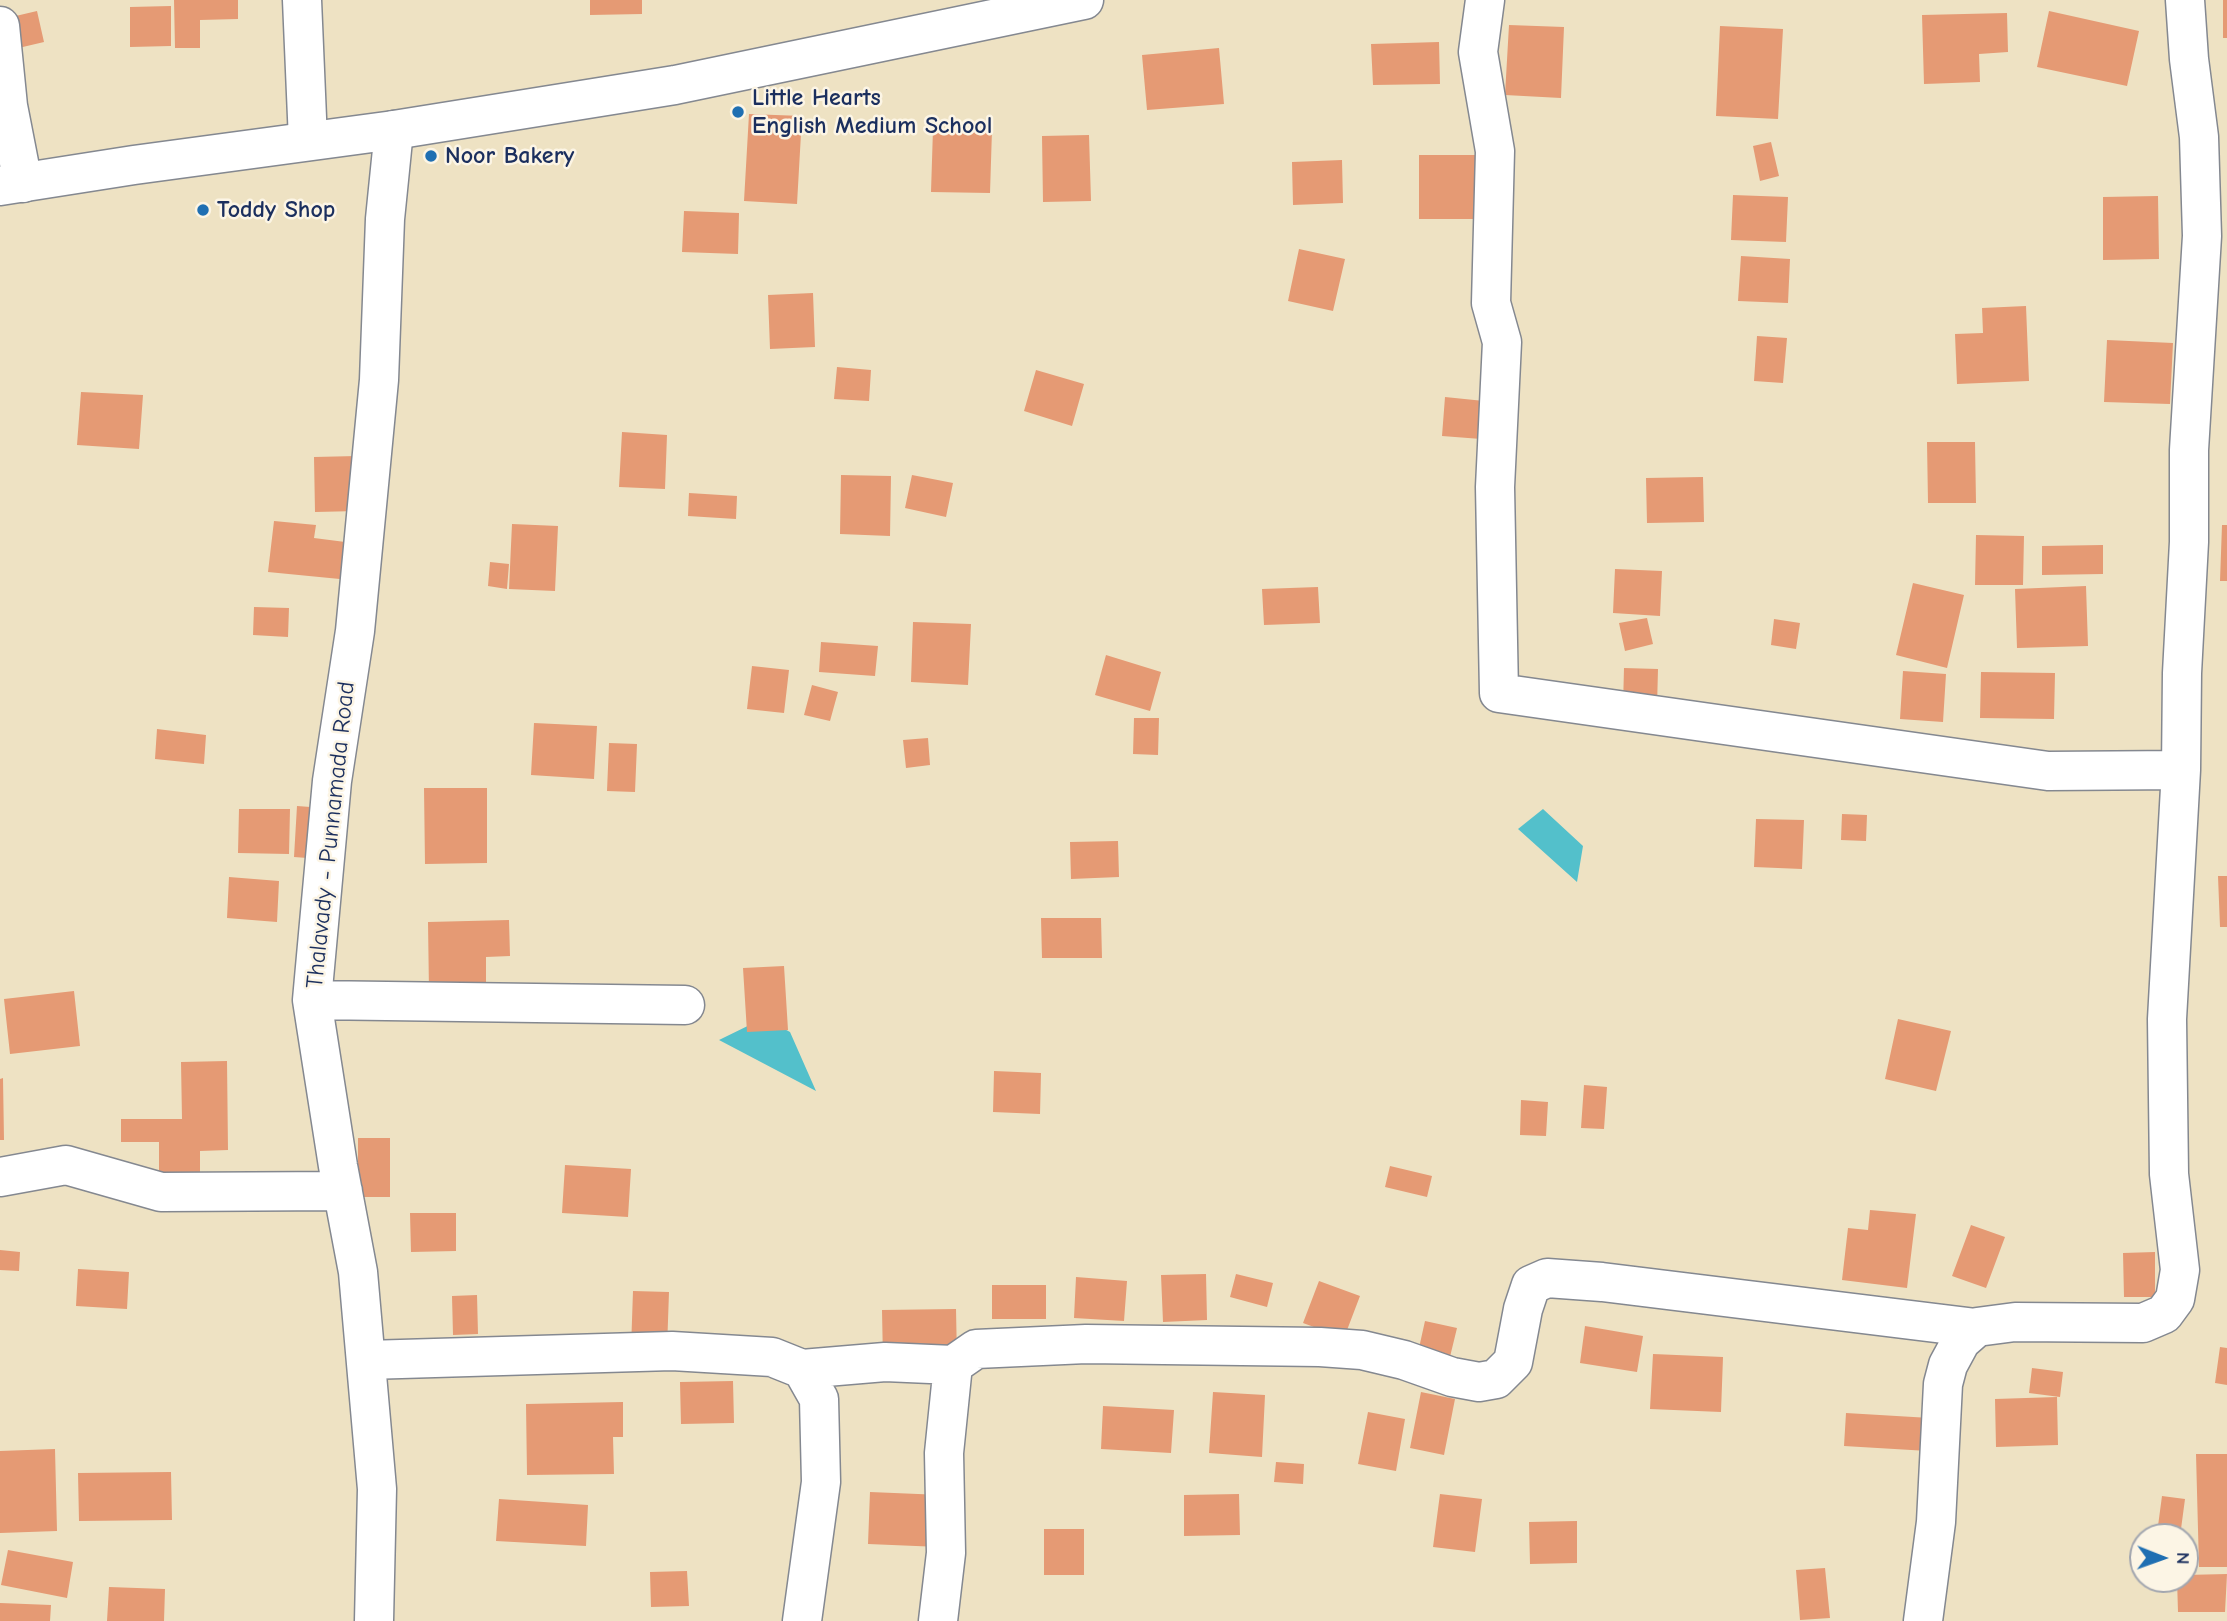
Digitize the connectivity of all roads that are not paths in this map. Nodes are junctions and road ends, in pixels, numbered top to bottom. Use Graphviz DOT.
graph roads {
  1 [pos="302,0"];
  2 [pos="1084,0"];
  3 [pos="1485,0"];
  4 [pos="2185,0"];
  5 [pos="0,26"];
  6 [pos="394,130"];
  7 [pos="308,141"];
  8 [pos="12,184"];
  9 [pos="2181,770"];
  10 [pos="313,1000"];
  11 [pos="685,1005"];
  12 [pos="0,1177"];
  13 [pos="343,1191"];
  14 [pos="1976,1328"];
  15 [pos="367,1360"];
  16 [pos="953,1365"];
  17 [pos="802,1369"];
  18 [pos="374,1621"];
  19 [pos="802,1621"];
  20 [pos="937,1621"];
  21 [pos="1923,1621"];
  1 -- 7 [label="street"];
  2 -- 6 [label="street"];
  3 -- 9 [label="street"];
  4 -- 9 [label="street"];
  5 -- 8 [label="street"];
  6 -- 7 [label="street"];
  6 -- 10 [label="street, Thalavady - Punnamada Road"];
  7 -- 8 [label="street"];
  9 -- 14 [label="street"];
  10 -- 11 [label="street"];
  10 -- 13 [label="street, Thalavady - Punnamada Road"];
  12 -- 13 [label="street"];
  13 -- 15 [label="street, Thalavady - Punnamada Road"];
  14 -- 16 [label="street"];
  14 -- 21 [label="street"];
  15 -- 17 [label="street"];
  15 -- 18 [label="street, Thalavady - Punnamada Road"];
  16 -- 17 [label="street"];
  16 -- 20 [label="street"];
  17 -- 19 [label="street"];
}
